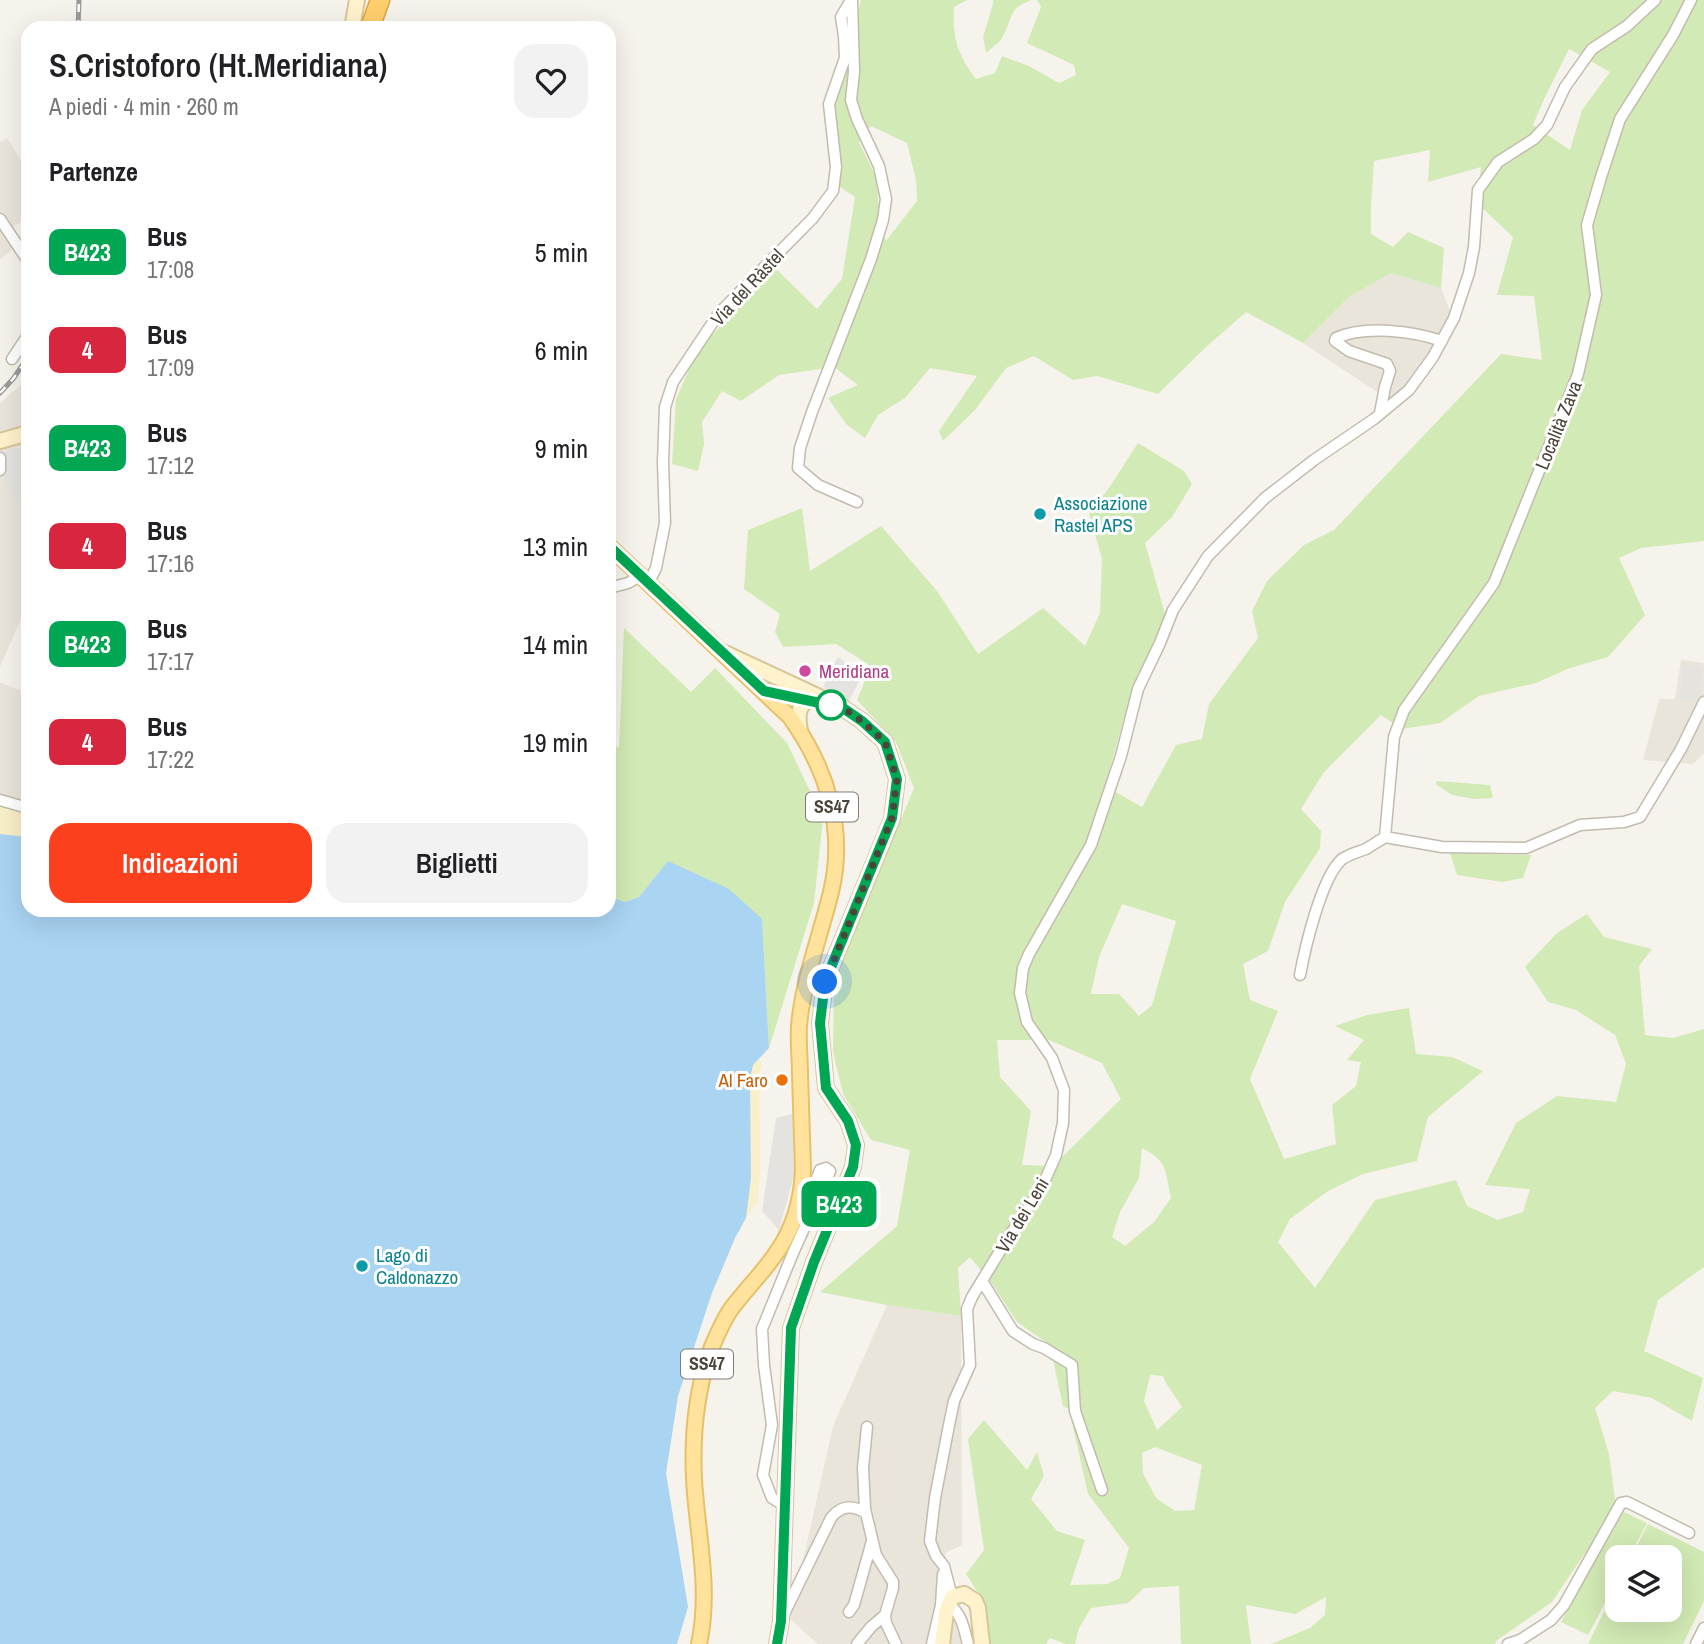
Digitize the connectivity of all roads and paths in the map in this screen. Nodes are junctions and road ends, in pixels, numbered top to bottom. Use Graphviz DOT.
graph roads {
  1 [pos="357,0"];
  2 [pos="380,0"];
  3 [pos="852,0"];
  4 [pos="1655,0"];
  5 [pos="1691,0"];
  6 [pos="353,21"];
  7 [pos="372,21"];
  8 [pos="0,219"];
  9 [pos="21,250"];
  10 [pos="1442,341"];
  11 [pos="21,346"];
  12 [pos="12,359"];
  13 [pos="1380,413"];
  14 [pos="21,435"];
  15 [pos="0,441"];
  16 [pos="0,458"];
  17 [pos="0,471"];
  18 [pos="857,502"];
  19 [pos="616,553"];
  20 [pos="644,580"];
  21 [pos="616,587"];
  22 [pos="721,651"];
  23 [pos="779,678"];
  24 [pos="763,691"];
  25 [pos="809,699"];
  26 [pos="1704,702"];
  27 [pos="843,708"];
  28 [pos="800,731"];
  29 [pos="0,800"];
  30 [pos="21,806"];
  31 [pos="1385,837"];
  32 [pos="1300,975"];
  33 [pos="795,1214"];
  34 [pos="982,1281"];
  35 [pos="867,1427"];
  36 [pos="1102,1490"];
  37 [pos="785,1506"];
  38 [pos="866,1513"];
  39 [pos="1689,1533"];
  40 [pos="873,1541"];
  41 [pos="944,1566"];
  42 [pos="950,1601"];
  43 [pos="849,1612"];
  44 [pos="885,1615"];
  45 [pos="781,1621"];
  46 [pos="1704,1628"];
  47 [pos="1521,1642"];
  48 [pos="699,1644"];
  49 [pos="778,1644"];
  50 [pos="858,1644"];
  51 [pos="896,1644"];
  52 [pos="932,1644"];
  53 [pos="942,1644"];
  54 [pos="968,1644"];
  55 [pos="982,1644"];
  56 [pos="1508,1644"];
  57 [pos="1696,1644"];
  1 -- 6 [label="street"];
  2 -- 7 [label="highway"];
  3 -- 18 [label="street"];
  3 -- 20 [label="street, Via del Ràstel"];
  4 -- 10 [label="street, Via dei Leni"];
  5 -- 31 [label="street, Località Zava"];
  8 -- 9 [label="street"];
  10 -- 13 [label="street, Via dei Leni"];
  10 -- 13 [label="street"];
  11 -- 12 [label="street"];
  13 -- 34 [label="street, Via dei Leni"];
  14 -- 15 [label="street"];
  16 -- 17 [label="street"];
  19 -- 20 [label="main road, SS47"];
  20 -- 21 [label="street"];
  20 -- 22 [label="main road, SS47"];
  22 -- 23 [label="street"];
  22 -- 24 [label="main road, SS47"];
  23 -- 24 [label="street"];
  23 -- 27 [label="street"];
  24 -- 25 [label="street"];
  24 -- 28 [label="main road, SS47"];
  25 -- 27 [label="street"];
  25 -- 28 [label="street"];
  26 -- 31 [label="street"];
  27 -- 37 [label="street"];
  28 -- 33 [label="main road, SS47"];
  29 -- 30 [label="street"];
  31 -- 32 [label="street"];
  33 -- 37 [label="street"];
  33 -- 48 [label="main road, SS47"];
  34 -- 36 [label="street"];
  34 -- 41 [label="street, Via dei Leni"];
  35 -- 38 [label="street"];
  37 -- 45 [label="street"];
  38 -- 40 [label="street"];
  38 -- 45 [label="street"];
  39 -- 47 [label="street"];
  40 -- 43 [label="street"];
  40 -- 44 [label="street"];
  41 -- 42 [label="street, Via dei Leni"];
  41 -- 52 [label="street"];
  42 -- 53 [label="street"];
  42 -- 54 [label="street, Via dei Leni"];
  42 -- 55 [label="street"];
  44 -- 50 [label="street"];
  44 -- 51 [label="street"];
  45 -- 49 [label="street"];
  46 -- 57 [label="street"];
  47 -- 56 [label="street"];
}
